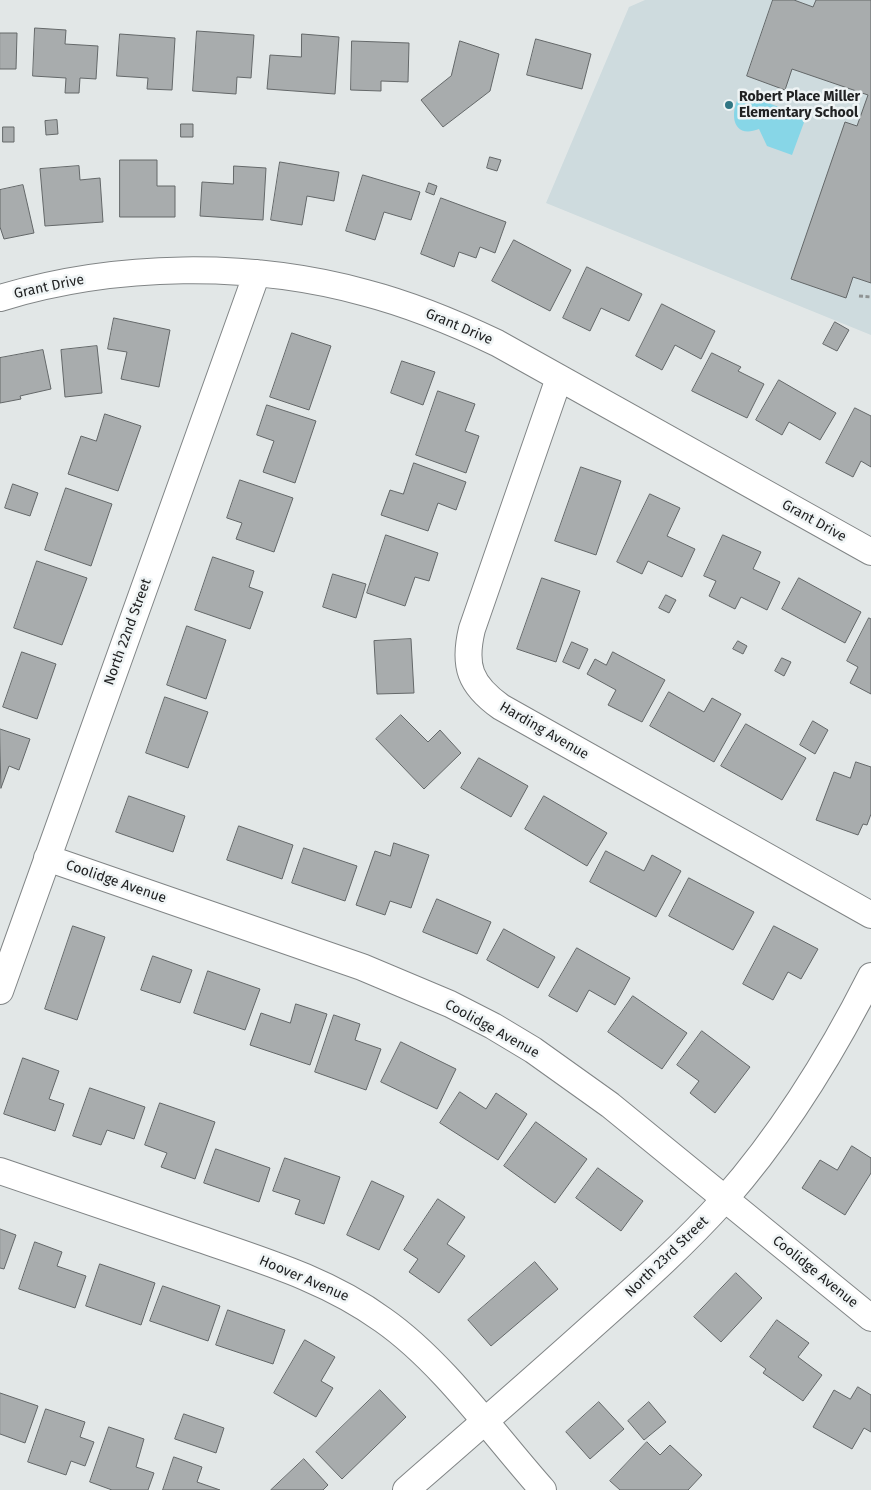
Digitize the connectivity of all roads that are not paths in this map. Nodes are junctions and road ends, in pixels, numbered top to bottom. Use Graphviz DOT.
graph roads {
  1 [pos="257,273"];
  2 [pos="0,298"];
  3 [pos="559,378"];
  4 [pos="871,552"];
  5 [pos="47,858"];
  6 [pos="871,915"];
  7 [pos="871,976"];
  8 [pos="0,991"];
  9 [pos="0,1171"];
  10 [pos="725,1199"];
  11 [pos="871,1318"];
  12 [pos="485,1422"];
  13 [pos="406,1490"];
  14 [pos="543,1490"];
  1 -- 2 [label="street, Grant Drive"];
  1 -- 3 [label="street, Grant Drive"];
  1 -- 5 [label="street, North 22nd Street"];
  3 -- 4 [label="street, Grant Drive"];
  3 -- 6 [label="street, Harding Avenue"];
  5 -- 8 [label="street, North 22nd Street"];
  5 -- 10 [label="street, Coolidge Avenue"];
  7 -- 10 [label="street, North 23rd Street"];
  9 -- 12 [label="street, Hoover Avenue"];
  10 -- 11 [label="street, Coolidge Avenue"];
  10 -- 12 [label="street, North 23rd Street"];
  12 -- 13 [label="street, North 23rd Street"];
  12 -- 14 [label="street, Hoover Avenue"];
}
